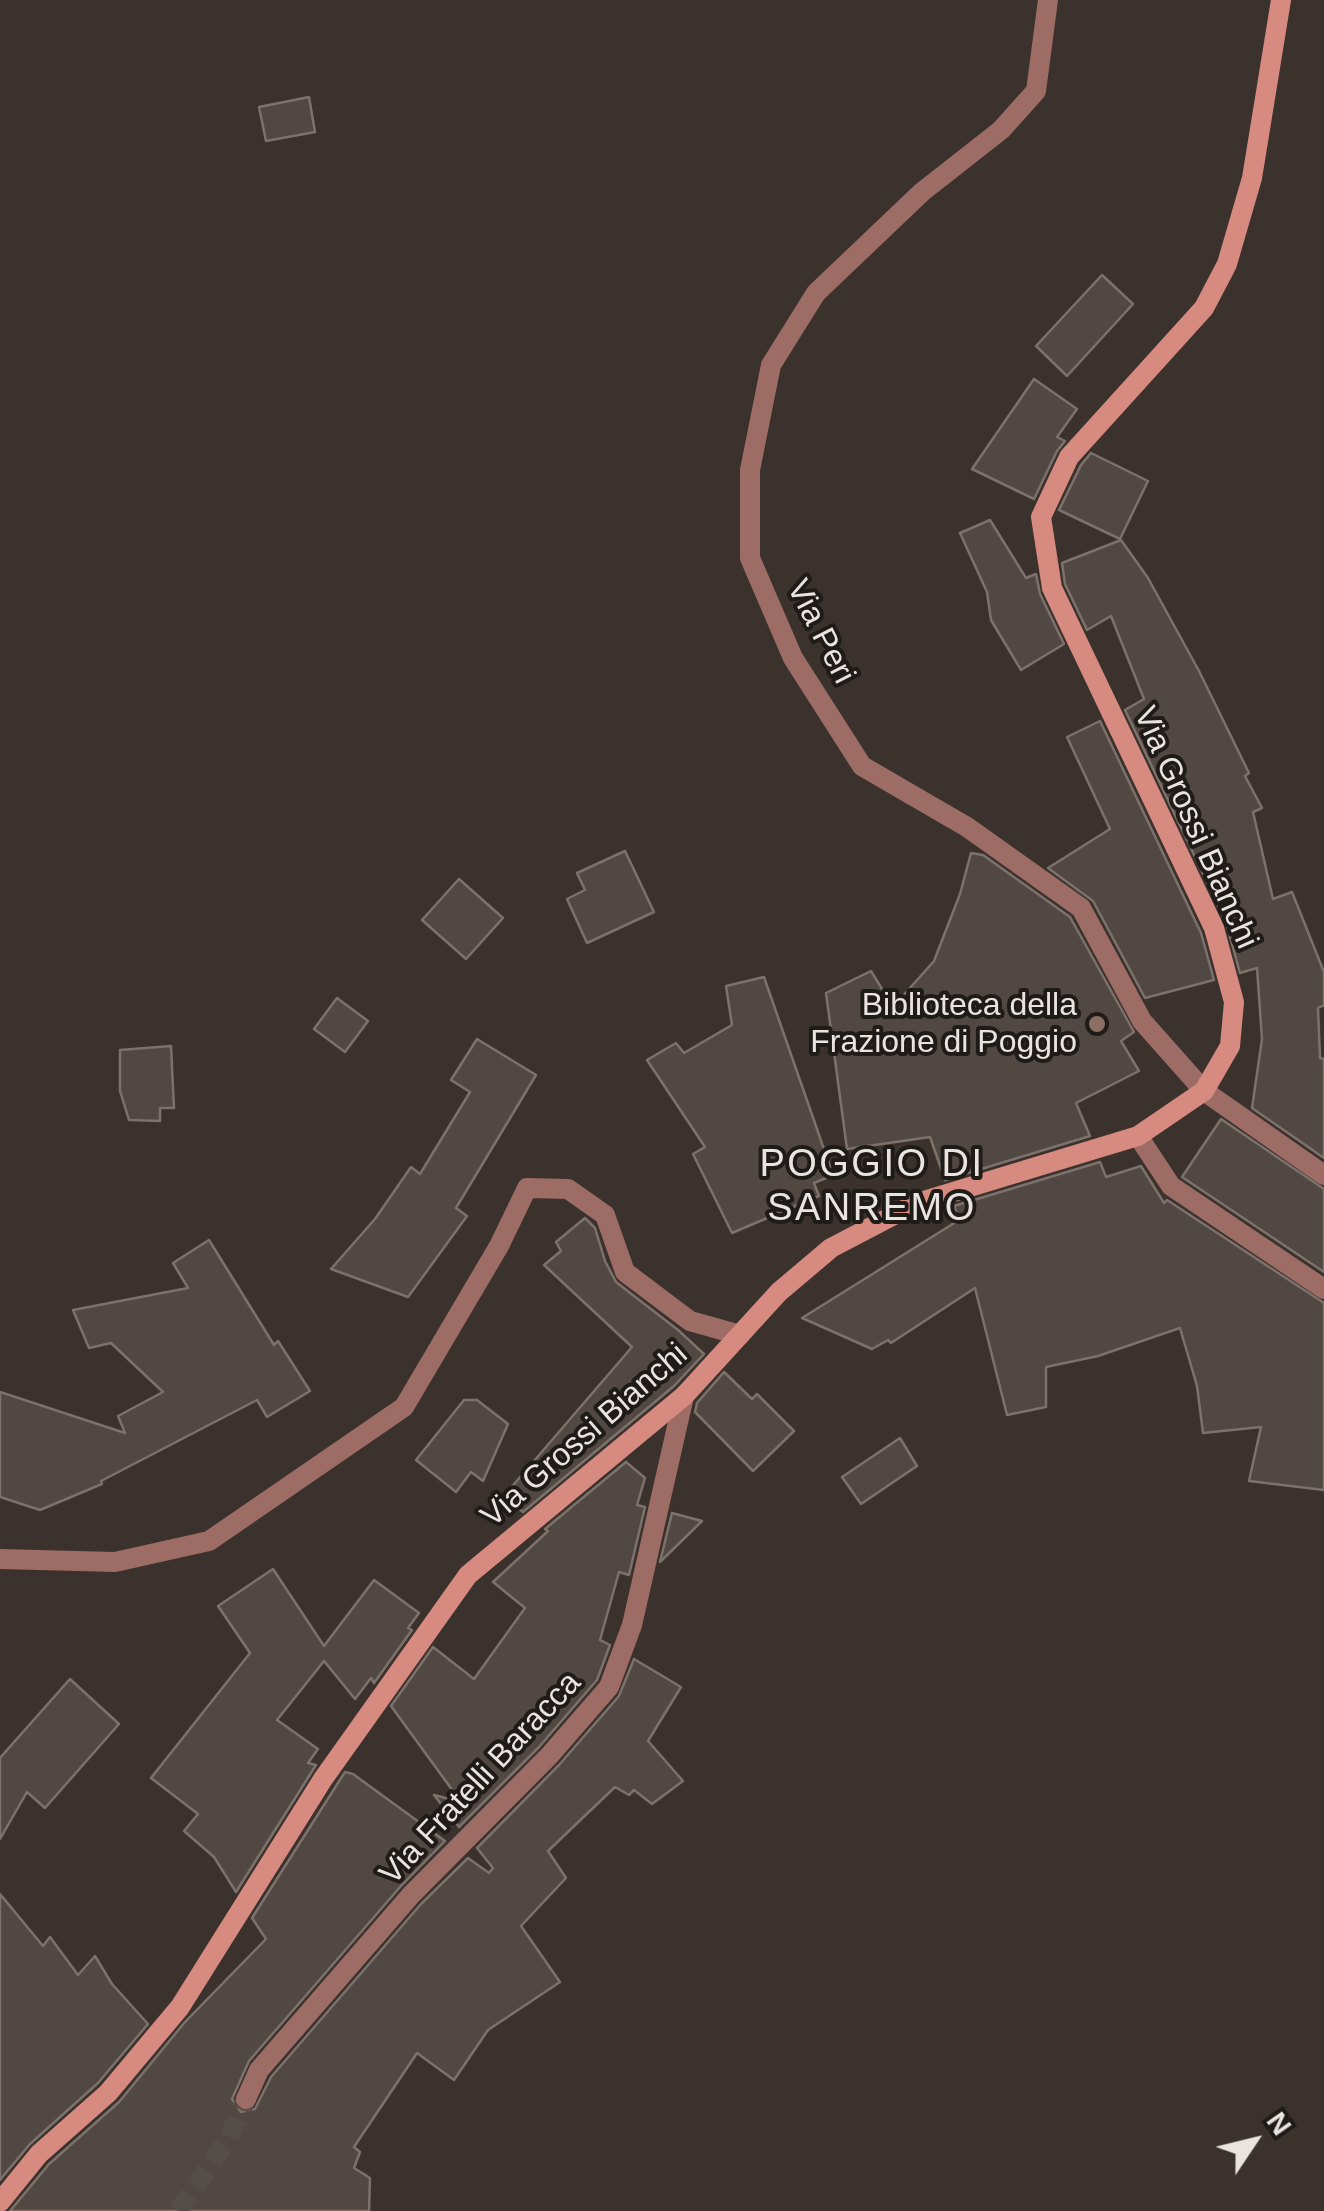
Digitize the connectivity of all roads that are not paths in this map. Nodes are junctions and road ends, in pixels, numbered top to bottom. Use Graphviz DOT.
graph roads {
  1 [pos="1048,0"];
  2 [pos="1280,0"];
  3 [pos="1204,1092"];
  4 [pos="1138,1136"];
  5 [pos="1324,1175"];
  6 [pos="1324,1289"];
  7 [pos="740,1335"];
  8 [pos="684,1396"];
  9 [pos="0,1558"];
  10 [pos="246,2099"];
  11 [pos="0,2202"];
  1 -- 3 [label="street, Via Peri"];
  2 -- 3 [label="main road, Via Grossi Bianchi"];
  3 -- 4 [label="main road, Via Grossi Bianchi"];
  3 -- 5 [label="street, Via Peri"];
  4 -- 6 [label="street"];
  4 -- 7 [label="main road, Via Grossi Bianchi"];
  7 -- 8 [label="main road, Via Grossi Bianchi"];
  7 -- 9 [label="street"];
  8 -- 10 [label="street, Via Fratelli Baracca"];
  8 -- 11 [label="main road, Via Grossi Bianchi"];
}
